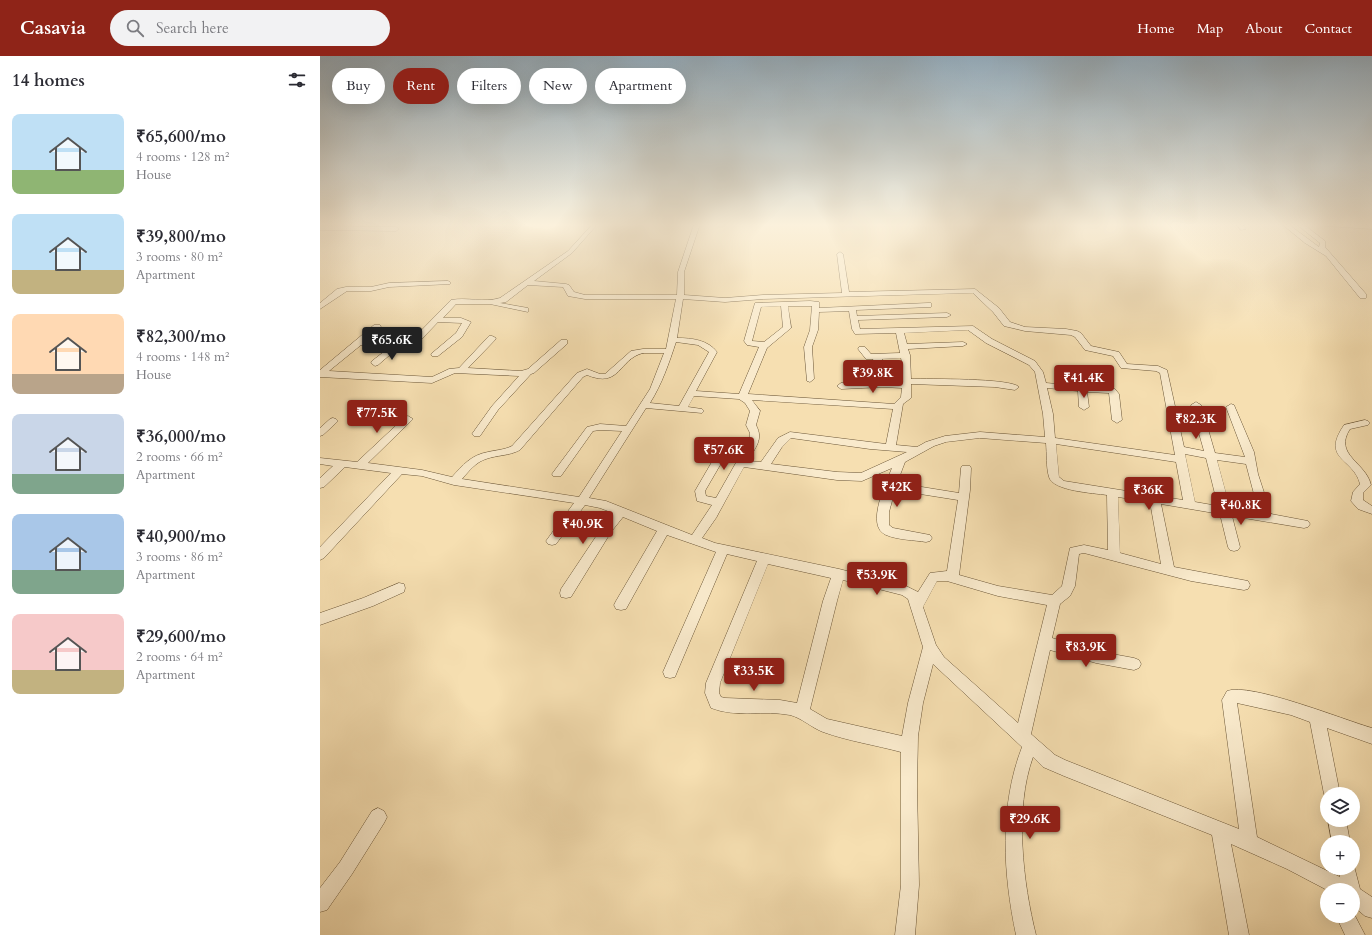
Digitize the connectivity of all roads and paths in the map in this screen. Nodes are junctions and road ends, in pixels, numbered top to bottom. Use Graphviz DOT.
graph roads {
  1 [pos="552,265"];
  2 [pos="683,265"];
  3 [pos="842,265"];
  4 [pos="1336,265"];
  5 [pos="448,283"];
  6 [pos="527,283"];
  7 [pos="846,295"];
  8 [pos="1363,296"];
  9 [pos="680,298"];
  10 [pos="490,303"];
  11 [pos="784,304"];
  12 [pos="928,305"];
  13 [pos="320,307"];
  14 [pos="852,309"];
  15 [pos="526,310"];
  16 [pos="816,310"];
  17 [pos="947,315"];
  18 [pos="854,318"];
  19 [pos="436,320"];
  20 [pos="377,328"];
  21 [pos="900,331"];
  22 [pos="492,338"];
  23 [pos="673,340"];
  24 [pos="358,342"];
  25 [pos="564,342"];
  26 [pos="398,344"];
  27 [pos="963,344"];
  28 [pos="765,345"];
  29 [pos="862,349"];
  30 [pos="670,351"];
  31 [pos="905,351"];
  32 [pos="435,354"];
  33 [pos="877,357"];
  34 [pos="374,363"];
  35 [pos="462,370"];
  36 [pos="907,370"];
  37 [pos="320,373"];
  38 [pos="527,373"];
  39 [pos="810,379"];
  40 [pos="906,383"];
  41 [pos="1042,385"];
  42 [pos="841,386"];
  43 [pos="1015,387"];
  44 [pos="1082,388"];
  45 [pos="691,393"];
  46 [pos="742,397"];
  47 [pos="644,405"];
  48 [pos="1196,405"];
  49 [pos="898,407"];
  50 [pos="1084,407"];
  51 [pos="1231,407"];
  52 [pos="682,409"];
  53 [pos="699,412"];
  54 [pos="408,419"];
  55 [pos="1117,420"];
  56 [pos="333,421"];
  57 [pos="1365,424"];
  58 [pos="629,429"];
  59 [pos="320,433"];
  60 [pos="477,434"];
  61 [pos="1051,440"];
  62 [pos="726,448"];
  63 [pos="890,448"];
  64 [pos="1178,449"];
  65 [pos="918,450"];
  66 [pos="1210,454"];
  67 [pos="901,459"];
  68 [pos="1181,459"];
  69 [pos="320,461"];
  70 [pos="1250,461"];
  71 [pos="343,463"];
  72 [pos="741,463"];
  73 [pos="360,465"];
  74 [pos="764,466"];
  75 [pos="966,468"];
  76 [pos="400,470"];
  77 [pos="557,474"];
  78 [pos="454,481"];
  79 [pos="320,484"];
  80 [pos="890,486"];
  81 [pos="1112,493"];
  82 [pos="964,497"];
  83 [pos="1155,500"];
  84 [pos="582,501"];
  85 [pos="719,502"];
  86 [pos="1190,506"];
  87 [pos="1372,510"];
  88 [pos="621,511"];
  89 [pos="1225,512"];
  90 [pos="1266,518"];
  91 [pos="1304,524"];
  92 [pos="664,530"];
  93 [pos="926,538"];
  94 [pos="552,541"];
  95 [pos="694,541"];
  96 [pos="1234,547"];
  97 [pos="723,549"];
  98 [pos="320,555"];
  99 [pos="1114,557"];
  100 [pos="764,558"];
  101 [pos="1168,570"];
  102 [pos="839,574"];
  103 [pos="952,578"];
  104 [pos="1244,585"];
  105 [pos="399,588"];
  106 [pos="566,594"];
  107 [pos="1054,601"];
  108 [pos="621,605"];
  109 [pos="917,606"];
  110 [pos="320,619"];
  111 [pos="1044,642"];
  112 [pos="930,647"];
  113 [pos="1134,664"];
  114 [pos="670,672"];
  115 [pos="802,712"];
  116 [pos="1317,718"];
  117 [pos="1372,736"];
  118 [pos="1026,741"];
  119 [pos="910,746"];
  120 [pos="1331,787"];
  121 [pos="378,817"];
  122 [pos="1220,830"];
  123 [pos="1249,841"];
  124 [pos="1326,883"];
  125 [pos="1360,900"];
  126 [pos="320,903"];
  127 [pos="1372,908"];
  128 [pos="1349,923"];
  129 [pos="905,935"];
  130 [pos="1026,935"];
  131 [pos="1239,935"];
  132 [pos="1355,935"];
  1 -- 6 [label="street"];
  2 -- 9 [label="street"];
  3 -- 7 [label="street"];
  4 -- 8 [label="street"];
  5 -- 13 [label="street"];
  6 -- 9 [label="street"];
  6 -- 10 [label="street"];
  7 -- 9 [label="street"];
  7 -- 64 [label="street"];
  9 -- 23 [label="street"];
  10 -- 15 [label="street"];
  10 -- 19 [label="street"];
  11 -- 16 [label="street"];
  11 -- 28 [label="street"];
  11 -- 28 [label="street"];
  12 -- 14 [label="street"];
  14 -- 16 [label="street"];
  14 -- 18 [label="street"];
  16 -- 39 [label="street"];
  17 -- 18 [label="street"];
  18 -- 21 [label="street"];
  19 -- 26 [label="street"];
  19 -- 32 [label="street"];
  20 -- 24 [label="street"];
  21 -- 31 [label="street"];
  21 -- 41 [label="street"];
  22 -- 35 [label="street"];
  23 -- 30 [label="street"];
  23 -- 45 [label="street"];
  24 -- 26 [label="street"];
  24 -- 37 [label="street"];
  25 -- 38 [label="street"];
  26 -- 34 [label="street"];
  27 -- 31 [label="street"];
  28 -- 46 [label="street"];
  29 -- 33 [label="street"];
  30 -- 47 [label="street"];
  30 -- 78 [label="street"];
  31 -- 33 [label="street"];
  31 -- 36 [label="street"];
  33 -- 36 [label="street"];
  35 -- 37 [label="street"];
  35 -- 38 [label="street"];
  36 -- 40 [label="street"];
  38 -- 60 [label="street"];
  40 -- 42 [label="street"];
  40 -- 43 [label="street"];
  40 -- 49 [label="street"];
  41 -- 44 [label="street"];
  41 -- 61 [label="street"];
  44 -- 50 [label="street"];
  44 -- 55 [label="street"];
  45 -- 46 [label="street"];
  45 -- 52 [label="street"];
  46 -- 49 [label="street"];
  46 -- 72 [label="street"];
  47 -- 52 [label="street"];
  47 -- 58 [label="street"];
  48 -- 66 [label="street"];
  49 -- 63 [label="street"];
  51 -- 70 [label="street"];
  52 -- 53 [label="street"];
  54 -- 73 [label="street"];
  56 -- 59 [label="street"];
  57 -- 87 [label="street"];
  58 -- 77 [label="street"];
  58 -- 84 [label="street"];
  61 -- 65 [label="street"];
  61 -- 68 [label="street"];
  61 -- 81 [label="street"];
  62 -- 85 [label="street"];
  63 -- 65 [label="street"];
  63 -- 74 [label="street"];
  64 -- 66 [label="street"];
  64 -- 68 [label="street"];
  65 -- 67 [label="street"];
  66 -- 70 [label="street"];
  66 -- 89 [label="street"];
  67 -- 74 [label="street"];
  67 -- 80 [label="street"];
  68 -- 86 [label="street"];
  69 -- 71 [label="street"];
  70 -- 90 [label="street"];
  71 -- 73 [label="street"];
  71 -- 79 [label="street"];
  72 -- 74 [label="street"];
  72 -- 85 [label="street"];
  73 -- 76 [label="street"];
  75 -- 82 [label="street"];
  76 -- 78 [label="street"];
  76 -- 98 [label="street"];
  78 -- 84 [label="street"];
  80 -- 82 [label="street"];
  80 -- 93 [label="street"];
  81 -- 83 [label="street"];
  81 -- 99 [label="street"];
  82 -- 103 [label="street"];
  83 -- 86 [label="street"];
  83 -- 101 [label="street"];
  84 -- 88 [label="street"];
  84 -- 94 [label="street"];
  85 -- 95 [label="street"];
  86 -- 89 [label="street"];
  88 -- 92 [label="street"];
  88 -- 106 [label="street"];
  89 -- 90 [label="street"];
  89 -- 96 [label="street"];
  90 -- 91 [label="street"];
  92 -- 95 [label="street"];
  92 -- 108 [label="street"];
  95 -- 97 [label="street"];
  97 -- 100 [label="street"];
  97 -- 114 [label="street"];
  99 -- 101 [label="street"];
  99 -- 107 [label="street"];
  100 -- 102 [label="street"];
  100 -- 115 [label="street"];
  101 -- 104 [label="street"];
  102 -- 109 [label="street"];
  102 -- 115 [label="street"];
  103 -- 107 [label="street"];
  103 -- 109 [label="street"];
  105 -- 110 [label="street"];
  107 -- 111 [label="street"];
  109 -- 112 [label="street"];
  111 -- 113 [label="street"];
  111 -- 118 [label="street"];
  112 -- 118 [label="street"];
  112 -- 119 [label="street"];
  115 -- 119 [label="street"];
  116 -- 117 [label="street"];
  116 -- 120 [label="street"];
  116 -- 123 [label="street"];
  118 -- 122 [label="street"];
  118 -- 130 [label="street"];
  119 -- 129 [label="street"];
  121 -- 126 [label="street"];
  122 -- 123 [label="street"];
  122 -- 131 [label="street"];
  123 -- 124 [label="street"];
  125 -- 127 [label="street"];
  128 -- 132 [label="street"];
}
